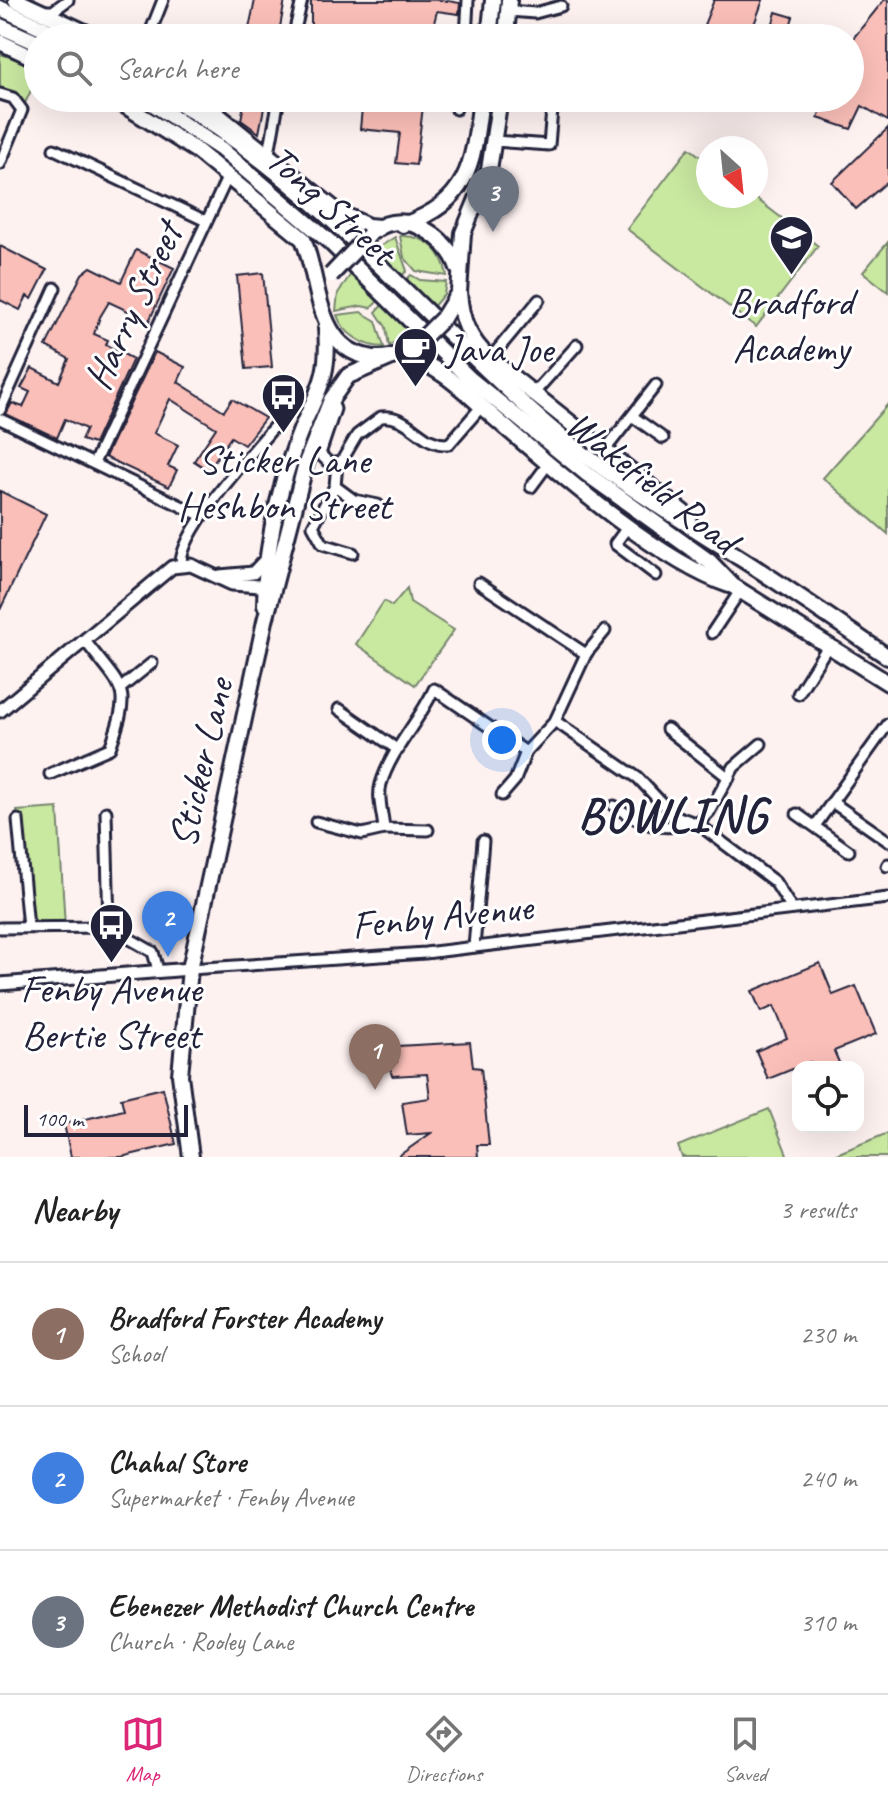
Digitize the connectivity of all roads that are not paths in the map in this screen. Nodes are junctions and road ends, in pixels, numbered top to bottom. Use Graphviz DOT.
graph roads {
  1 [pos="16,0"];
  2 [pos="68,0"];
  3 [pos="163,0"];
  4 [pos="302,0"];
  5 [pos="468,0"];
  6 [pos="493,0"];
  7 [pos="509,6"];
  8 [pos="561,6"];
  9 [pos="0,8"];
  10 [pos="41,11"];
  11 [pos="35,24"];
  12 [pos="68,24"];
  13 [pos="154,24"];
  14 [pos="296,24"];
  15 [pos="467,24"];
  16 [pos="490,24"];
  17 [pos="0,26"];
  18 [pos="24,37"];
  19 [pos="0,42"];
  20 [pos="24,53"];
  21 [pos="0,94"];
  22 [pos="135,112"];
  23 [pos="165,112"];
  24 [pos="190,112"];
  25 [pos="222,112"];
  26 [pos="276,112"];
  27 [pos="478,112"];
  28 [pos="498,112"];
  29 [pos="552,112"];
  30 [pos="494,141"];
  31 [pos="54,149"];
  32 [pos="269,153"];
  33 [pos="0,164"];
  34 [pos="228,176"];
  35 [pos="206,221"];
  36 [pos="403,225"];
  37 [pos="374,231"];
  38 [pos="460,273"];
  39 [pos="55,288"];
  40 [pos="459,292"];
  41 [pos="408,293"];
  42 [pos="320,299"];
  43 [pos="539,300"];
  44 [pos="394,307"];
  45 [pos="326,324"];
  46 [pos="577,345"];
  47 [pos="397,355"];
  48 [pos="490,359"];
  49 [pos="656,385"];
  50 [pos="533,394"];
  51 [pos="331,400"];
  52 [pos="481,407"];
  53 [pos="0,410"];
  54 [pos="284,415"];
  55 [pos="632,416"];
  56 [pos="0,419"];
  57 [pos="662,439"];
  58 [pos="605,450"];
  59 [pos="94,463"];
  60 [pos="337,464"];
  61 [pos="548,464"];
  62 [pos="335,486"];
  63 [pos="531,487"];
  64 [pos="378,505"];
  65 [pos="202,516"];
  66 [pos="629,525"];
  67 [pos="353,553"];
  68 [pos="268,556"];
  69 [pos="738,556"];
  70 [pos="181,564"];
  71 [pos="656,575"];
  72 [pos="219,576"];
  73 [pos="479,583"];
  74 [pos="270,587"];
  75 [pos="737,589"];
  76 [pos="605,631"];
  77 [pos="712,633"];
  78 [pos="86,642"];
  79 [pos="828,646"];
  80 [pos="586,654"];
  81 [pos="888,657"];
  82 [pos="152,663"];
  83 [pos="888,683"];
  84 [pos="121,688"];
  85 [pos="798,694"];
  86 [pos="339,709"];
  87 [pos="0,711"];
  88 [pos="555,721"];
  89 [pos="888,724"];
  90 [pos="667,729"];
  91 [pos="761,744"];
  92 [pos="398,750"];
  93 [pos="526,752"];
  94 [pos="50,774"];
  95 [pos="729,778"];
  96 [pos="502,795"];
  97 [pos="832,802"];
  98 [pos="614,806"];
  99 [pos="106,812"];
  100 [pos="797,814"];
  101 [pos="18,820"];
  102 [pos="316,822"];
  103 [pos="698,824"];
  104 [pos="815,826"];
  105 [pos="384,829"];
  106 [pos="428,830"];
  107 [pos="483,841"];
  108 [pos="888,841"];
  109 [pos="849,851"];
  110 [pos="888,898"];
  111 [pos="792,909"];
  112 [pos="28,927"];
  113 [pos="109,927"];
  114 [pos="0,928"];
  115 [pos="474,947"];
  116 [pos="190,969"];
  117 [pos="158,970"];
  118 [pos="0,984"];
  119 [pos="186,1156"];
  1 -- 10 [label="main road"];
  2 -- 10 [label="street"];
  3 -- 13 [label="street"];
  4 -- 14 [label="street"];
  5 -- 15 [label="street"];
  6 -- 16 [label="main road"];
  7 -- 8 [label="street"];
  9 -- 11 [label="main road"];
  10 -- 12 [label="main road"];
  17 -- 18 [label="main road"];
  19 -- 20 [label="main road"];
  21 -- 33 [label="street"];
  22 -- 34 [label="main road"];
  23 -- 44 [label="main road, Tong Street"];
  24 -- 41 [label="main road, Tong Street"];
  25 -- 32 [label="main road"];
  26 -- 32 [label="street"];
  27 -- 36 [label="main road"];
  28 -- 30 [label="main road"];
  29 -- 30 [label="street"];
  30 -- 38 [label="main road"];
  31 -- 35 [label="street"];
  32 -- 37 [label="main road"];
  34 -- 35 [label="street, Harry Street"];
  34 -- 42 [label="main road"];
  35 -- 59 [label="street, Harry Street"];
  36 -- 37 [label="main road"];
  36 -- 38 [label="main road"];
  37 -- 42 [label="main road, bridge"];
  38 -- 40 [label="main road"];
  39 -- 53 [label="street"];
  40 -- 47 [label="main road, bridge"];
  40 -- 48 [label="main road"];
  41 -- 69 [label="main road, Wakefield Road"];
  42 -- 45 [label="main road"];
  43 -- 48 [label="street"];
  44 -- 75 [label="main road, Wakefield Road"];
  45 -- 47 [label="main road"];
  45 -- 68 [label="main road, Sticker Lane"];
  46 -- 50 [label="street"];
  47 -- 51 [label="main road, Sticker Lane"];
  47 -- 52 [label="main road"];
  48 -- 50 [label="main road"];
  49 -- 55 [label="street"];
  50 -- 58 [label="main road"];
  51 -- 60 [label="street"];
  51 -- 74 [label="main road, Sticker Lane"];
  52 -- 60 [label="street"];
  52 -- 61 [label="main road"];
  54 -- 65 [label="street"];
  55 -- 57 [label="street"];
  55 -- 58 [label="street"];
  56 -- 59 [label="street"];
  58 -- 69 [label="main road"];
  59 -- 65 [label="street"];
  60 -- 62 [label="street"];
  61 -- 63 [label="street"];
  61 -- 66 [label="main road"];
  62 -- 64 [label="street"];
  62 -- 67 [label="street"];
  65 -- 70 [label="street"];
  66 -- 71 [label="street"];
  66 -- 75 [label="main road"];
  68 -- 72 [label="street"];
  68 -- 74 [label="main road, Sticker Lane"];
  69 -- 81 [label="main road, Wakefield Road"];
  70 -- 72 [label="street"];
  70 -- 78 [label="street"];
  72 -- 74 [label="street"];
  73 -- 80 [label="street"];
  74 -- 116 [label="main road, Sticker Lane"];
  75 -- 77 [label="street"];
  75 -- 79 [label="main road, Wakefield Road"];
  76 -- 80 [label="street"];
  78 -- 84 [label="street"];
  78 -- 87 [label="street"];
  79 -- 83 [label="main road, Wakefield Road"];
  79 -- 85 [label="street"];
  80 -- 88 [label="street"];
  82 -- 84 [label="street"];
  84 -- 94 [label="street"];
  86 -- 92 [label="street"];
  88 -- 93 [label="street"];
  88 -- 103 [label="street"];
  89 -- 97 [label="street"];
  90 -- 95 [label="street"];
  91 -- 95 [label="street"];
  92 -- 93 [label="street"];
  92 -- 105 [label="street"];
  93 -- 96 [label="street"];
  95 -- 103 [label="street"];
  97 -- 104 [label="street"];
  97 -- 108 [label="street"];
  98 -- 103 [label="street"];
  99 -- 113 [label="street"];
  100 -- 104 [label="street"];
  101 -- 112 [label="street"];
  102 -- 105 [label="street"];
  103 -- 111 [label="street"];
  104 -- 109 [label="street"];
  105 -- 106 [label="street"];
  107 -- 115 [label="street"];
  110 -- 111 [label="street, Fenby Avenue"];
  111 -- 115 [label="street, Fenby Avenue"];
  112 -- 113 [label="street"];
  112 -- 114 [label="street"];
  113 -- 117 [label="street"];
  115 -- 116 [label="street, Fenby Avenue"];
  116 -- 117 [label="street, Fenby Avenue"];
  116 -- 119 [label="main road, Sticker Lane"];
  117 -- 118 [label="street, Fenby Avenue"];
}
